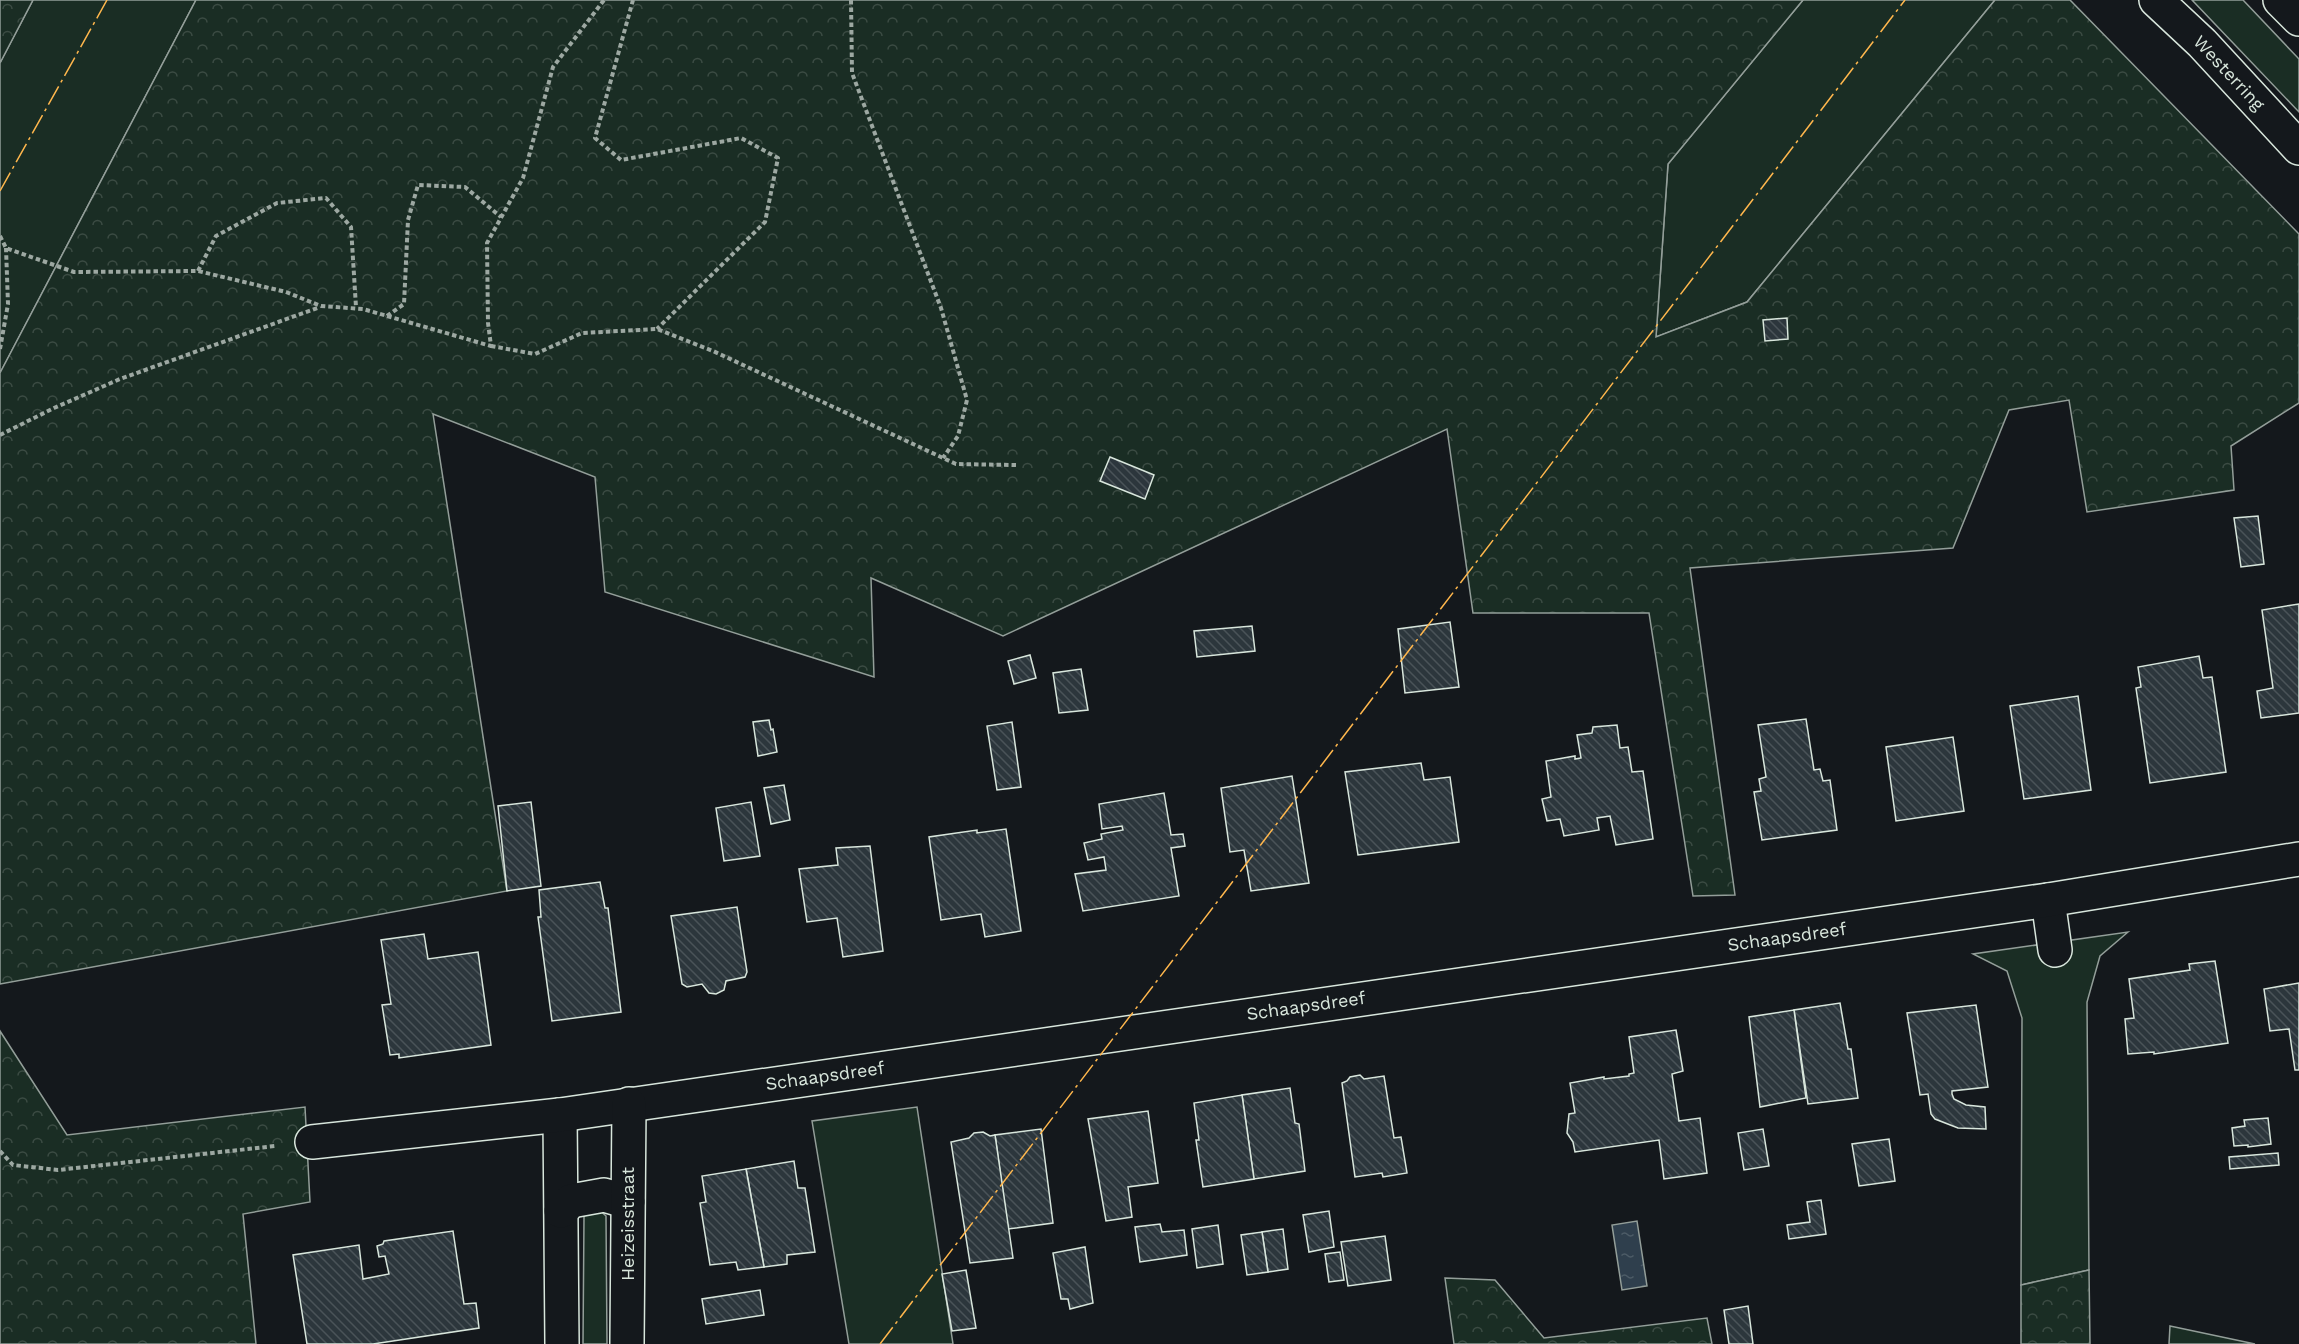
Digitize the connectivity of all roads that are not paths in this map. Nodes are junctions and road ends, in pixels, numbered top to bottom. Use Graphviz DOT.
graph roads {
  1 [pos="2157,0"];
  2 [pos="2280,0"];
  3 [pos="2299,20"];
  4 [pos="2299,148"];
  5 [pos="2299,859"];
  6 [pos="2048,900"];
  7 [pos="2055,950"];
  8 [pos="629,1104"];
  9 [pos="560,1115"];
  10 [pos="312,1142"];
  11 [pos="628,1202"];
  12 [pos="561,1211"];
  13 [pos="562,1344"];
  14 [pos="627,1344"];
  1 -- 4 [label="main road, Westerring"];
  2 -- 3 [label="main road"];
  5 -- 6 [label="main road, Schaapsdreef"];
  6 -- 7 [label="main road"];
  6 -- 8 [label="main road, Schaapsdreef"];
  8 -- 9 [label="main road, Schaapsdreef"];
  8 -- 11 [label="main road, Heizeisstraat"];
  9 -- 10 [label="main road, Schaapsdreef"];
  9 -- 12 [label="main road"];
  11 -- 12 [label="main road"];
  11 -- 14 [label="main road, Heizeisstraat"];
  12 -- 13 [label="main road"];
}
